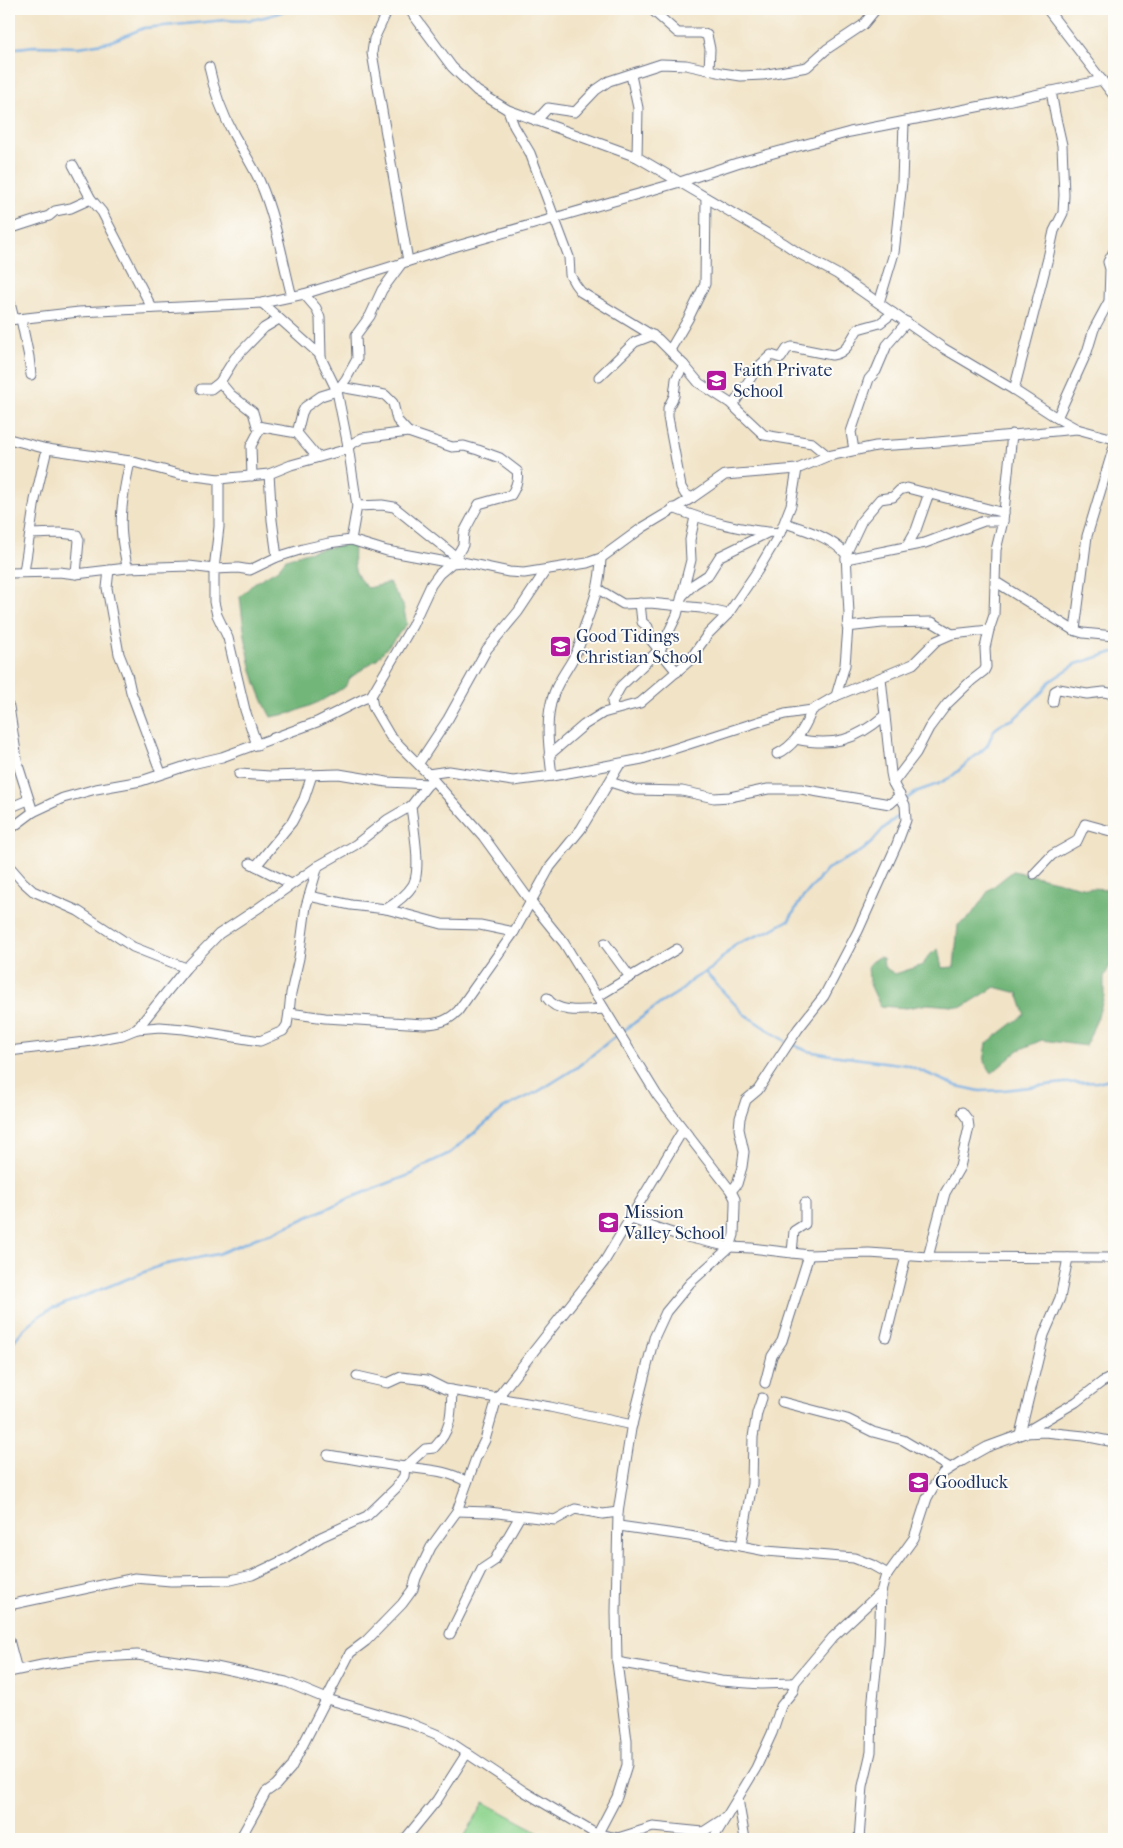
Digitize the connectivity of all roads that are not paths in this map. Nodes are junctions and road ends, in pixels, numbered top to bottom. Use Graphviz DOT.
graph roads {
  1 [pos="388,9"];
  2 [pos="408,9"];
  3 [pos="651,9"];
  4 [pos="876,9"];
  5 [pos="1047,9"];
  6 [pos="209,67"];
  7 [pos="709,70"];
  8 [pos="631,75"];
  9 [pos="1102,80"];
  10 [pos="1051,91"];
  11 [pos="1114,96"];
  12 [pos="508,110"];
  13 [pos="536,121"];
  14 [pos="904,122"];
  15 [pos="636,157"];
  16 [pos="73,165"];
  17 [pos="680,182"];
  18 [pos="706,198"];
  19 [pos="91,199"];
  20 [pos="554,218"];
  21 [pos="9,229"];
  22 [pos="1114,251"];
  23 [pos="405,262"];
  24 [pos="304,294"];
  25 [pos="292,297"];
  26 [pos="9,299"];
  27 [pos="262,303"];
  28 [pos="879,303"];
  29 [pos="152,308"];
  30 [pos="893,313"];
  31 [pos="14,319"];
  32 [pos="279,319"];
  33 [pos="908,322"];
  34 [pos="653,335"];
  35 [pos="670,350"];
  36 [pos="321,357"];
  37 [pos="684,365"];
  38 [pos="31,375"];
  39 [pos="599,377"];
  40 [pos="220,382"];
  41 [pos="201,389"];
  42 [pos="338,389"];
  43 [pos="1014,390"];
  44 [pos="733,405"];
  45 [pos="1057,418"];
  46 [pos="261,427"];
  47 [pos="1077,428"];
  48 [pos="408,432"];
  49 [pos="297,433"];
  50 [pos="1012,434"];
  51 [pos="1114,439"];
  52 [pos="9,440"];
  53 [pos="1114,446"];
  54 [pos="348,447"];
  55 [pos="47,449"];
  56 [pos="854,450"];
  57 [pos="828,456"];
  58 [pos="317,457"];
  59 [pos="130,460"];
  60 [pos="797,469"];
  61 [pos="269,474"];
  62 [pos="252,476"];
  63 [pos="219,479"];
  64 [pos="929,494"];
  65 [pos="692,498"];
  66 [pos="357,506"];
  67 [pos="673,508"];
  68 [pos="695,517"];
  69 [pos="1003,517"];
  70 [pos="785,523"];
  71 [pos="767,532"];
  72 [pos="30,534"];
  73 [pos="780,534"];
  74 [pos="351,540"];
  75 [pos="907,546"];
  76 [pos="846,556"];
  77 [pos="277,557"];
  78 [pos="601,558"];
  79 [pos="457,561"];
  80 [pos="127,568"];
  81 [pos="214,569"];
  82 [pos="109,570"];
  83 [pos="546,570"];
  84 [pos="17,573"];
  85 [pos="76,574"];
  86 [pos="9,580"];
  87 [pos="996,582"];
  88 [pos="598,589"];
  89 [pos="683,595"];
  90 [pos="640,603"];
  91 [pos="680,606"];
  92 [pos="728,614"];
  93 [pos="847,627"];
  94 [pos="989,630"];
  95 [pos="1075,630"];
  96 [pos="952,634"];
  97 [pos="1114,636"];
  98 [pos="658,651"];
  99 [pos="677,672"];
  100 [pos="881,678"];
  101 [pos="1114,694"];
  102 [pos="371,696"];
  103 [pos="836,696"];
  104 [pos="1053,702"];
  105 [pos="9,707"];
  106 [pos="614,709"];
  107 [pos="812,710"];
  108 [pos="884,716"];
  109 [pos="796,739"];
  110 [pos="257,745"];
  111 [pos="776,754"];
  112 [pos="549,755"];
  113 [pos="419,763"];
  114 [pos="620,764"];
  115 [pos="162,773"];
  116 [pos="239,774"];
  117 [pos="312,775"];
  118 [pos="552,776"];
  119 [pos="430,779"];
  120 [pos="610,782"];
  121 [pos="894,783"];
  122 [pos="900,795"];
  123 [pos="28,800"];
  124 [pos="411,806"];
  125 [pos="9,808"];
  126 [pos="33,812"];
  127 [pos="9,830"];
  128 [pos="1114,832"];
  129 [pos="9,866"];
  130 [pos="318,866"];
  131 [pos="1034,874"];
  132 [pos="291,884"];
  133 [pos="308,896"];
  134 [pos="530,901"];
  135 [pos="386,909"];
  136 [pos="514,932"];
  137 [pos="605,943"];
  138 [pos="677,948"];
  139 [pos="186,968"];
  140 [pos="630,977"];
  141 [pos="597,997"];
  142 [pos="547,998"];
  143 [pos="604,1009"];
  144 [pos="290,1013"];
  145 [pos="138,1029"];
  146 [pos="9,1050"];
  147 [pos="962,1112"];
  148 [pos="683,1130"];
  149 [pos="731,1191"];
  150 [pos="805,1203"];
  151 [pos="631,1218"];
  152 [pos="730,1248"];
  153 [pos="792,1253"];
  154 [pos="809,1255"];
  155 [pos="906,1256"];
  156 [pos="928,1258"];
  157 [pos="1068,1258"];
  158 [pos="1114,1258"];
  159 [pos="886,1337"];
  160 [pos="357,1376"];
  161 [pos="1114,1379"];
  162 [pos="765,1383"];
  163 [pos="452,1390"];
  164 [pos="497,1398"];
  165 [pos="762,1398"];
  166 [pos="782,1402"];
  167 [pos="632,1425"];
  168 [pos="1022,1433"];
  169 [pos="1114,1442"];
  170 [pos="328,1455"];
  171 [pos="405,1467"];
  172 [pos="950,1468"];
  173 [pos="467,1482"];
  174 [pos="457,1511"];
  175 [pos="618,1512"];
  176 [pos="520,1516"];
  177 [pos="619,1526"];
  178 [pos="741,1546"];
  179 [pos="888,1574"];
  180 [pos="881,1592"];
  181 [pos="9,1605"];
  182 [pos="450,1634"];
  183 [pos="9,1640"];
  184 [pos="617,1662"];
  185 [pos="13,1671"];
  186 [pos="795,1682"];
  187 [pos="327,1699"];
  188 [pos="467,1753"];
  189 [pos="738,1799"];
  190 [pos="726,1818"];
  191 [pos="596,1837"];
  192 [pos="240,1839"];
  193 [pos="405,1839"];
  194 [pos="713,1839"];
  195 [pos="745,1839"];
  196 [pos="859,1839"];
  1 -- 23 [label="street"];
  2 -- 12 [label="street"];
  3 -- 7 [label="street"];
  4 -- 7 [label="street"];
  5 -- 9 [label="street"];
  6 -- 25 [label="street"];
  7 -- 8 [label="street"];
  8 -- 13 [label="street"];
  8 -- 15 [label="street"];
  9 -- 10 [label="street"];
  9 -- 11 [label="street"];
  10 -- 14 [label="street"];
  10 -- 43 [label="street"];
  12 -- 13 [label="street"];
  12 -- 20 [label="street"];
  13 -- 15 [label="street"];
  14 -- 17 [label="street"];
  14 -- 28 [label="street"];
  15 -- 17 [label="street"];
  16 -- 19 [label="street"];
  17 -- 18 [label="street"];
  17 -- 20 [label="street"];
  18 -- 28 [label="street"];
  18 -- 35 [label="street"];
  19 -- 21 [label="street"];
  19 -- 29 [label="street"];
  20 -- 23 [label="street"];
  20 -- 34 [label="street"];
  22 -- 45 [label="street"];
  23 -- 24 [label="street"];
  23 -- 42 [label="street"];
  24 -- 25 [label="street"];
  24 -- 36 [label="street"];
  25 -- 27 [label="street"];
  26 -- 31 [label="street"];
  27 -- 29 [label="street"];
  27 -- 32 [label="street"];
  28 -- 30 [label="street"];
  29 -- 31 [label="street"];
  30 -- 33 [label="street"];
  30 -- 44 [label="street"];
  31 -- 38 [label="street"];
  32 -- 36 [label="street"];
  32 -- 40 [label="street"];
  33 -- 43 [label="street"];
  33 -- 56 [label="street"];
  34 -- 35 [label="street"];
  34 -- 39 [label="street"];
  35 -- 37 [label="street"];
  36 -- 42 [label="street"];
  37 -- 44 [label="street"];
  37 -- 65 [label="street"];
  40 -- 41 [label="street"];
  40 -- 46 [label="street"];
  42 -- 48 [label="street"];
  42 -- 49 [label="street"];
  42 -- 54 [label="street"];
  43 -- 45 [label="street"];
  44 -- 57 [label="street"];
  45 -- 47 [label="street"];
  46 -- 49 [label="street"];
  46 -- 62 [label="street"];
  47 -- 50 [label="street"];
  47 -- 51 [label="street"];
  48 -- 54 [label="street"];
  48 -- 79 [label="street"];
  49 -- 58 [label="street"];
  50 -- 56 [label="street"];
  50 -- 69 [label="street"];
  52 -- 55 [label="street"];
  53 -- 95 [label="street"];
  54 -- 58 [label="street"];
  54 -- 66 [label="street"];
  55 -- 59 [label="street"];
  55 -- 72 [label="street"];
  56 -- 57 [label="street"];
  57 -- 60 [label="street"];
  58 -- 61 [label="street"];
  59 -- 63 [label="street"];
  59 -- 80 [label="street"];
  60 -- 65 [label="street"];
  60 -- 70 [label="street"];
  61 -- 62 [label="street"];
  61 -- 77 [label="street"];
  62 -- 63 [label="street"];
  63 -- 81 [label="street"];
  64 -- 69 [label="street"];
  64 -- 75 [label="street"];
  64 -- 76 [label="street"];
  65 -- 67 [label="street"];
  66 -- 74 [label="street"];
  66 -- 79 [label="street"];
  67 -- 68 [label="street"];
  67 -- 78 [label="street"];
  68 -- 71 [label="street"];
  68 -- 89 [label="street"];
  69 -- 75 [label="street"];
  69 -- 87 [label="street"];
  70 -- 73 [label="street"];
  70 -- 76 [label="street"];
  71 -- 73 [label="street"];
  71 -- 89 [label="street"];
  72 -- 84 [label="street"];
  72 -- 85 [label="street"];
  73 -- 92 [label="street"];
  74 -- 77 [label="street"];
  74 -- 79 [label="street"];
  75 -- 76 [label="street"];
  76 -- 93 [label="street"];
  77 -- 81 [label="street"];
  78 -- 83 [label="street"];
  78 -- 88 [label="street"];
  79 -- 83 [label="street"];
  79 -- 102 [label="street"];
  80 -- 81 [label="street"];
  80 -- 82 [label="street"];
  81 -- 110 [label="street"];
  82 -- 85 [label="street"];
  82 -- 115 [label="street"];
  83 -- 113 [label="street"];
  84 -- 85 [label="street"];
  84 -- 86 [label="street"];
  87 -- 94 [label="street"];
  87 -- 95 [label="street"];
  88 -- 90 [label="street"];
  88 -- 112 [label="street"];
  89 -- 91 [label="street"];
  90 -- 91 [label="street"];
  90 -- 98 [label="street"];
  91 -- 92 [label="street"];
  91 -- 98 [label="street"];
  92 -- 99 [label="street"];
  93 -- 96 [label="street"];
  93 -- 103 [label="street"];
  94 -- 96 [label="street"];
  94 -- 121 [label="street"];
  95 -- 97 [label="street"];
  96 -- 100 [label="street"];
  98 -- 99 [label="street"];
  98 -- 106 [label="street"];
  99 -- 106 [label="street"];
  100 -- 103 [label="street"];
  100 -- 108 [label="street"];
  101 -- 104 [label="street"];
  102 -- 110 [label="street"];
  102 -- 113 [label="street"];
  103 -- 107 [label="street"];
  105 -- 123 [label="street"];
  106 -- 112 [label="street"];
  107 -- 109 [label="street"];
  107 -- 114 [label="street"];
  108 -- 109 [label="street"];
  108 -- 121 [label="street"];
  109 -- 111 [label="street"];
  110 -- 115 [label="street"];
  112 -- 118 [label="street"];
  113 -- 119 [label="street"];
  114 -- 118 [label="street"];
  114 -- 120 [label="street"];
  115 -- 126 [label="street"];
  116 -- 117 [label="street"];
  117 -- 119 [label="street"];
  117 -- 132 [label="street"];
  118 -- 119 [label="street"];
  119 -- 124 [label="street"];
  119 -- 134 [label="street"];
  120 -- 122 [label="street"];
  120 -- 134 [label="street"];
  121 -- 122 [label="street"];
  122 -- 149 [label="street"];
  123 -- 125 [label="street"];
  123 -- 126 [label="street"];
  124 -- 130 [label="street"];
  124 -- 135 [label="street"];
  126 -- 127 [label="street"];
  128 -- 131 [label="street"];
  129 -- 139 [label="street"];
  130 -- 132 [label="street"];
  130 -- 133 [label="street"];
  132 -- 139 [label="street"];
  133 -- 135 [label="street"];
  133 -- 144 [label="street"];
  134 -- 136 [label="street"];
  134 -- 141 [label="street"];
  135 -- 136 [label="street"];
  136 -- 144 [label="street"];
  137 -- 140 [label="street"];
  138 -- 140 [label="street"];
  139 -- 145 [label="street"];
  140 -- 141 [label="street"];
  141 -- 143 [label="street"];
  142 -- 143 [label="street"];
  143 -- 148 [label="street"];
  144 -- 145 [label="street"];
  145 -- 146 [label="street"];
  147 -- 156 [label="street"];
  148 -- 149 [label="street"];
  148 -- 151 [label="street"];
  149 -- 152 [label="street"];
  150 -- 153 [label="street"];
  151 -- 152 [label="street"];
  151 -- 164 [label="street"];
  152 -- 153 [label="street"];
  152 -- 167 [label="street"];
  153 -- 154 [label="street"];
  154 -- 155 [label="street"];
  154 -- 162 [label="street"];
  155 -- 156 [label="street"];
  155 -- 159 [label="street"];
  156 -- 157 [label="street"];
  157 -- 158 [label="street"];
  157 -- 168 [label="street"];
  160 -- 163 [label="street"];
  161 -- 168 [label="street"];
  163 -- 164 [label="street"];
  163 -- 171 [label="street"];
  164 -- 167 [label="street"];
  164 -- 173 [label="street"];
  165 -- 178 [label="street"];
  166 -- 172 [label="street"];
  167 -- 175 [label="street"];
  168 -- 169 [label="street"];
  168 -- 172 [label="street"];
  170 -- 171 [label="street"];
  171 -- 173 [label="street"];
  171 -- 181 [label="street"];
  172 -- 179 [label="street"];
  173 -- 174 [label="street"];
  174 -- 176 [label="street"];
  174 -- 187 [label="street"];
  175 -- 176 [label="street"];
  175 -- 177 [label="street"];
  176 -- 182 [label="street"];
  177 -- 178 [label="street"];
  177 -- 184 [label="street"];
  178 -- 179 [label="street"];
  179 -- 180 [label="street"];
  180 -- 186 [label="street"];
  180 -- 196 [label="street"];
  183 -- 185 [label="street"];
  184 -- 186 [label="street"];
  184 -- 191 [label="street"];
  185 -- 187 [label="street"];
  186 -- 189 [label="street"];
  187 -- 188 [label="street"];
  187 -- 192 [label="street"];
  188 -- 191 [label="street"];
  188 -- 193 [label="street"];
  189 -- 190 [label="street"];
  189 -- 195 [label="street"];
  190 -- 191 [label="street"];
  190 -- 194 [label="street"];
}
